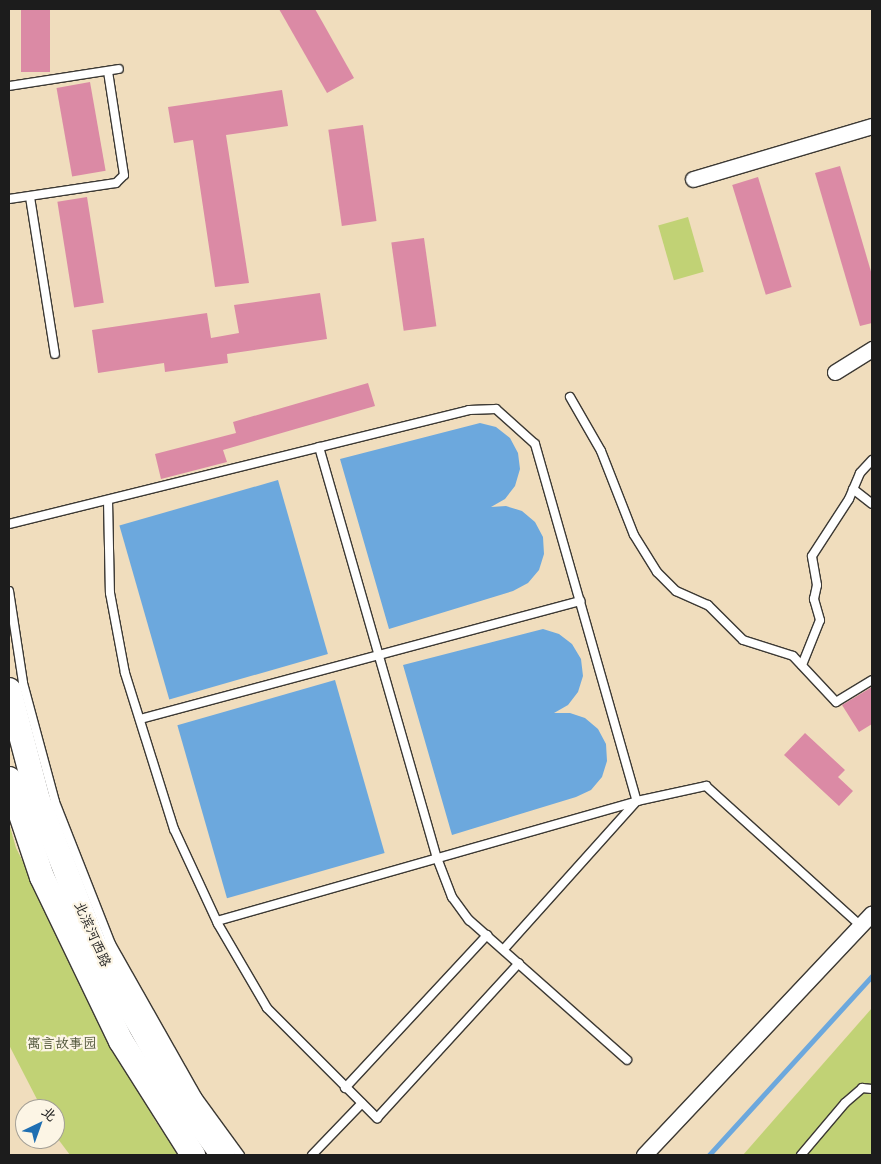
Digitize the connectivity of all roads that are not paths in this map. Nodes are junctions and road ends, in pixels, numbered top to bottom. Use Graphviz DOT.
graph roads {
  1 [pos="119,69"];
  2 [pos="108,72"];
  3 [pos="9,86"];
  4 [pos="872,126"];
  5 [pos="693,179"];
  6 [pos="30,197"];
  7 [pos="9,199"];
  8 [pos="872,348"];
  9 [pos="55,354"];
  10 [pos="834,372"];
  11 [pos="570,397"];
  12 [pos="319,447"];
  13 [pos="872,460"];
  14 [pos="854,489"];
  15 [pos="108,500"];
  16 [pos="872,504"];
  17 [pos="9,524"];
  18 [pos="9,591"];
  19 [pos="580,601"];
  20 [pos="378,655"];
  21 [pos="802,666"];
  22 [pos="872,680"];
  23 [pos="9,690"];
  24 [pos="140,719"];
  25 [pos="9,779"];
  26 [pos="637,801"];
  27 [pos="437,858"];
  28 [pos="872,913"];
  29 [pos="217,921"];
  30 [pos="860,926"];
  31 [pos="487,935"];
  32 [pos="504,950"];
  33 [pos="519,962"];
  34 [pos="627,1060"];
  35 [pos="345,1088"];
  36 [pos="872,1089"];
  37 [pos="362,1103"];
  38 [pos="193,1155"];
  39 [pos="223,1155"];
  40 [pos="240,1155"];
  41 [pos="312,1155"];
  42 [pos="644,1155"];
  43 [pos="801,1155"];
  1 -- 2 [label="lane"];
  2 -- 3 [label="lane"];
  2 -- 6 [label="lane"];
  4 -- 5 [label="street"];
  6 -- 7 [label="lane"];
  6 -- 9 [label="lane"];
  8 -- 10 [label="street"];
  11 -- 21 [label="lane"];
  12 -- 15 [label="lane"];
  12 -- 19 [label="lane"];
  12 -- 20 [label="lane"];
  13 -- 14 [label="lane"];
  14 -- 16 [label="lane"];
  14 -- 21 [label="lane"];
  15 -- 17 [label="lane"];
  15 -- 24 [label="lane"];
  18 -- 40 [label="lane"];
  19 -- 20 [label="lane"];
  19 -- 26 [label="lane"];
  20 -- 24 [label="lane"];
  20 -- 27 [label="lane"];
  21 -- 22 [label="lane"];
  23 -- 39 [label="main road, 北滨河西路"];
  24 -- 29 [label="lane"];
  25 -- 38 [label="main road, 北滨河西路"];
  26 -- 27 [label="lane"];
  26 -- 30 [label="lane"];
  26 -- 32 [label="lane"];
  27 -- 29 [label="lane"];
  27 -- 31 [label="lane"];
  28 -- 30 [label="street"];
  29 -- 35 [label="lane"];
  30 -- 42 [label="street"];
  31 -- 32 [label="lane"];
  31 -- 35 [label="lane"];
  32 -- 33 [label="lane"];
  33 -- 34 [label="lane"];
  33 -- 37 [label="lane"];
  35 -- 37 [label="lane"];
  36 -- 43 [label="lane"];
  37 -- 41 [label="lane"];
}
